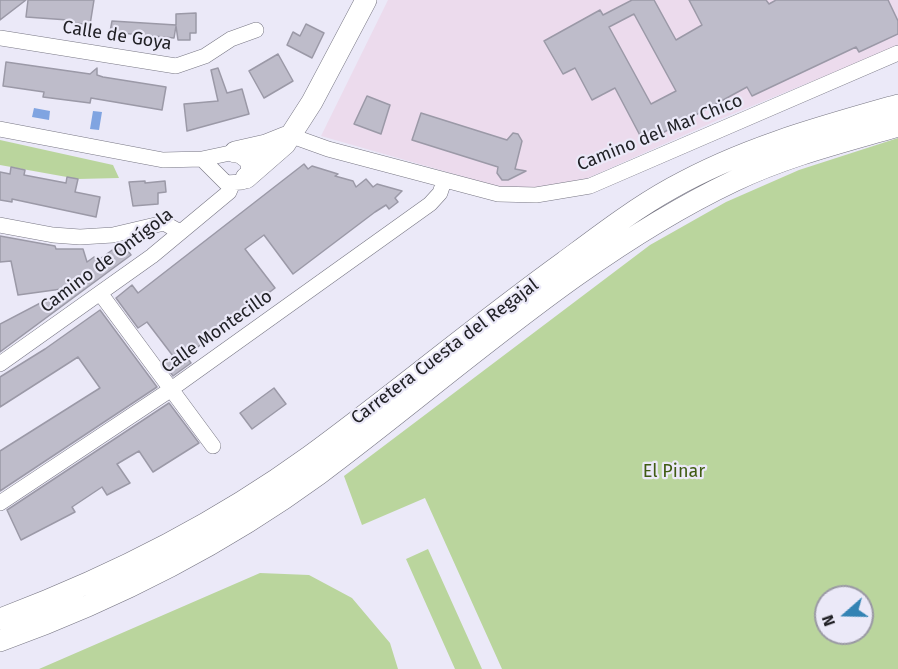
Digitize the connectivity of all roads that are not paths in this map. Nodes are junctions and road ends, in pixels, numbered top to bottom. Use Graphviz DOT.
graph roads {
  1 [pos="366,0"];
  2 [pos="256,30"];
  3 [pos="0,38"];
  4 [pos="898,53"];
  5 [pos="898,105"];
  6 [pos="898,126"];
  7 [pos="0,129"];
  8 [pos="289,135"];
  9 [pos="229,154"];
  10 [pos="202,159"];
  11 [pos="219,176"];
  12 [pos="239,181"];
  13 [pos="444,181"];
  14 [pos="0,225"];
  15 [pos="180,232"];
  16 [pos="100,293"];
  17 [pos="0,364"];
  18 [pos="170,390"];
  19 [pos="213,447"];
  20 [pos="0,503"];
  21 [pos="0,619"];
  22 [pos="0,641"];
  1 -- 8 [label="main road"];
  2 -- 3 [label="street, Calle de Goya"];
  4 -- 13 [label="street, Camino del Mar Chico"];
  5 -- 21 [label="main road, Carretera Cuesta del Regajal"];
  6 -- 22 [label="main road, Carretera Cuesta del Regajal"];
  7 -- 10 [label="street"];
  8 -- 9 [label="main road"];
  8 -- 12 [label="main road"];
  8 -- 13 [label="street, Camino del Mar Chico"];
  9 -- 10 [label="street"];
  9 -- 11 [label="street"];
  9 -- 12 [label="street"];
  10 -- 11 [label="street"];
  11 -- 12 [label="street"];
  12 -- 15 [label="street, Camino de Ontígola"];
  13 -- 18 [label="street, Calle Montecillo"];
  14 -- 15 [label="street"];
  15 -- 16 [label="street, Camino de Ontígola"];
  16 -- 17 [label="street, Camino de Ontígola"];
  16 -- 18 [label="street"];
  18 -- 19 [label="street"];
  18 -- 20 [label="street, Calle Montecillo"];
}
